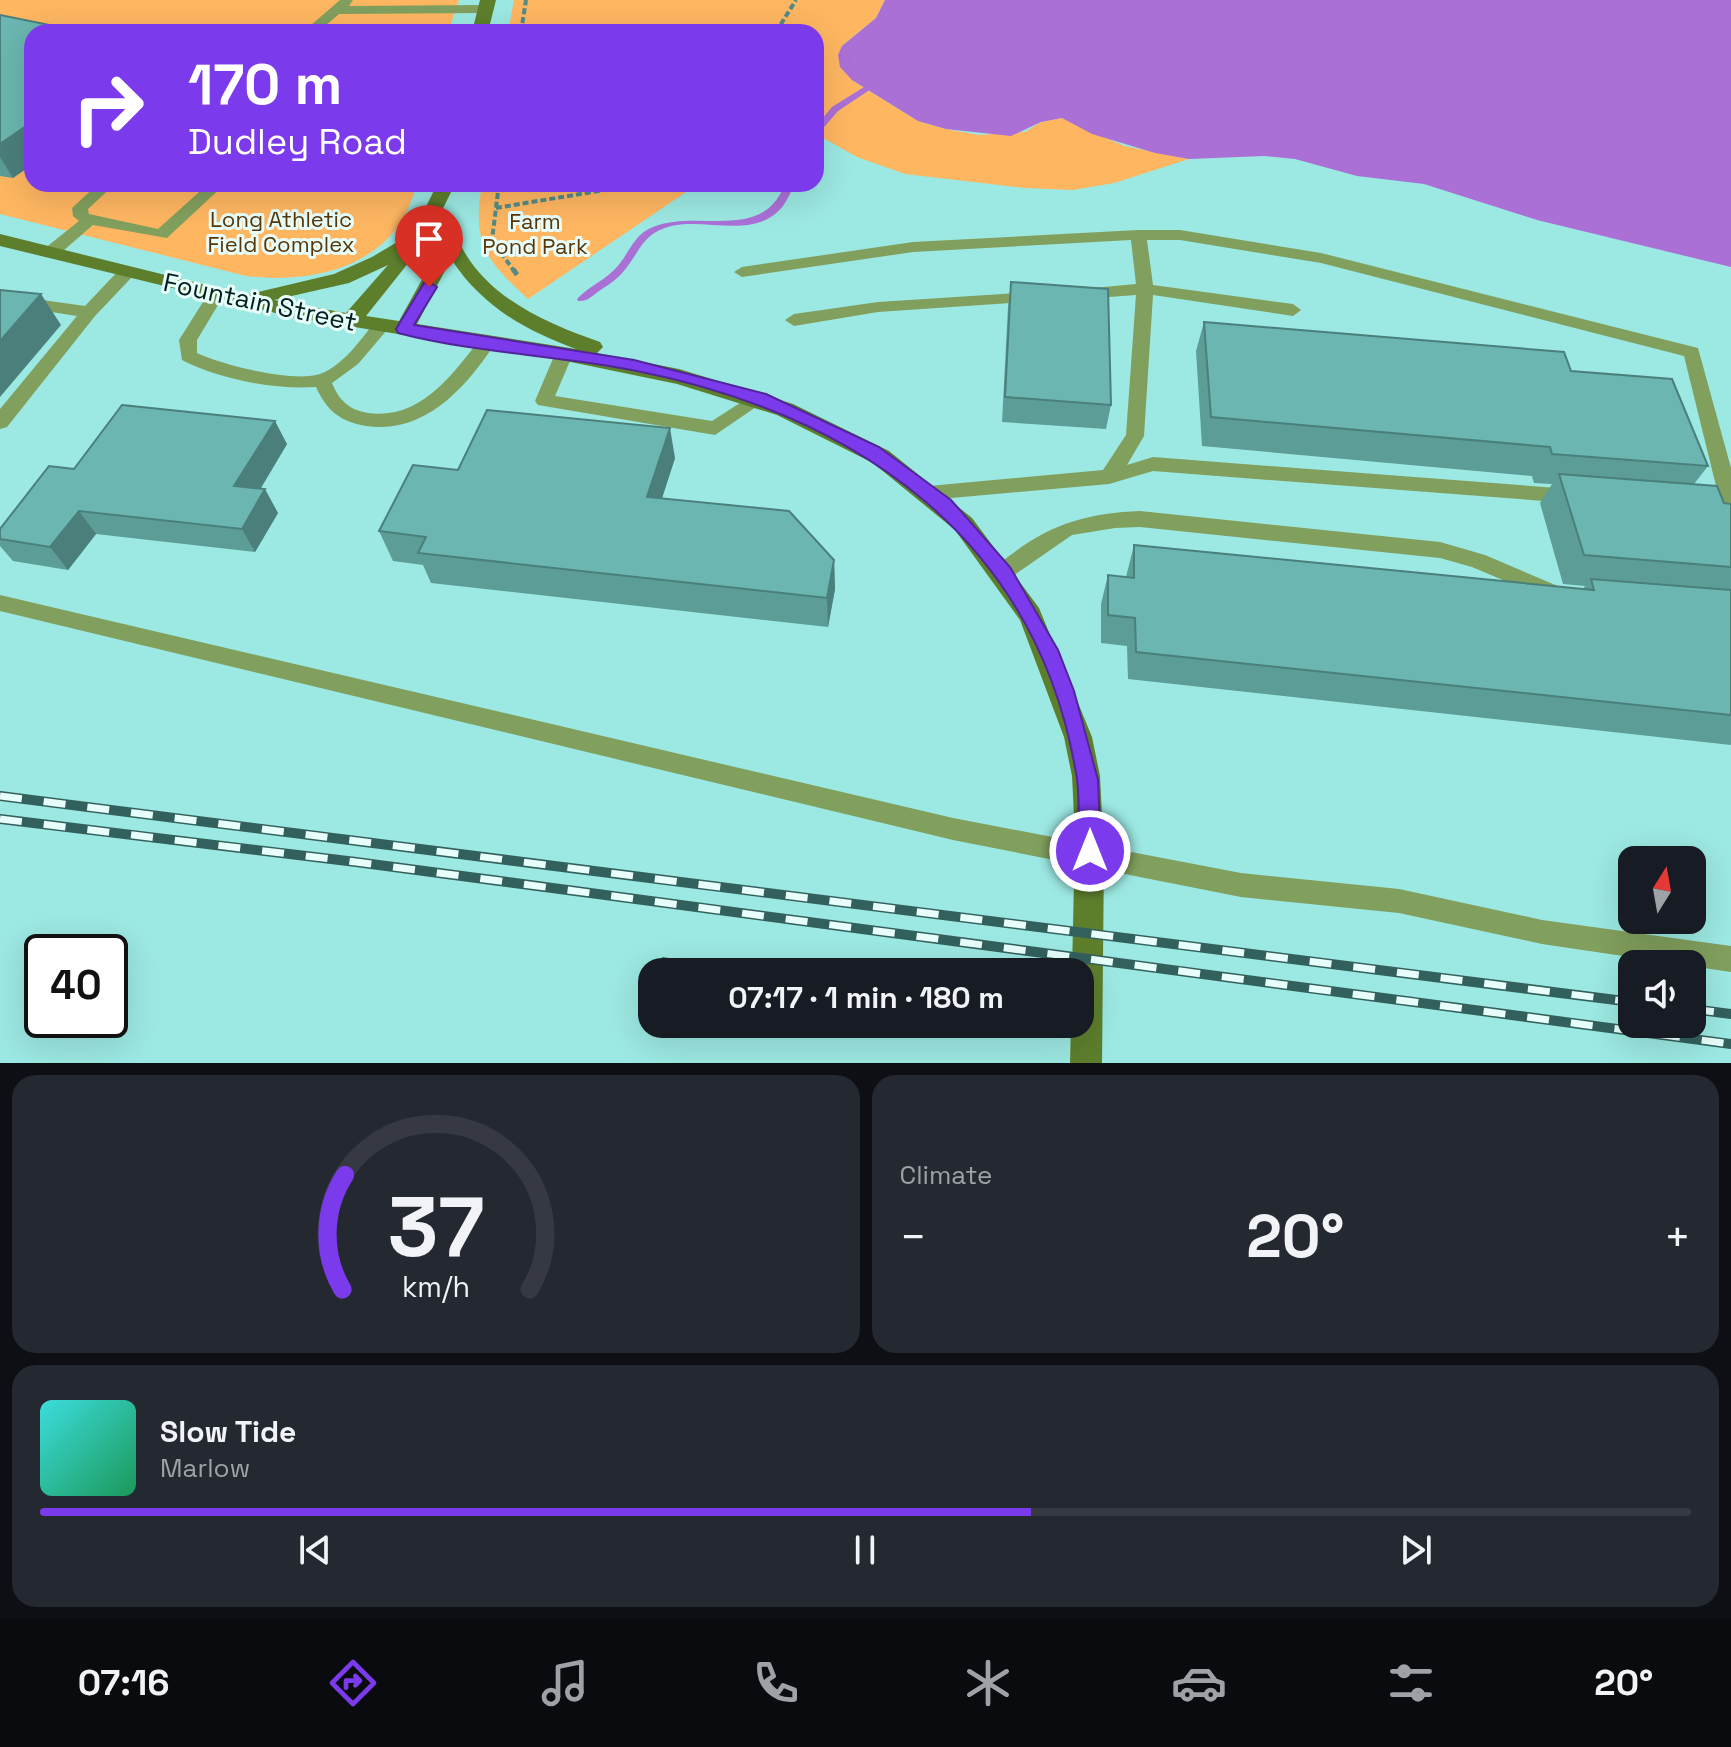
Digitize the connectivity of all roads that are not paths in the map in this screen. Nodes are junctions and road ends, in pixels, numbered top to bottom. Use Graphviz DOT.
graph roads {
  1 [pos="348,0"];
  2 [pos="486,4"];
  3 [pos="337,10"];
  4 [pos="320,24"];
  5 [pos="482,24"];
  6 [pos="98,192"];
  7 [pos="208,192"];
  8 [pos="444,193"];
  9 [pos="90,220"];
  10 [pos="1138,235"];
  11 [pos="419,236"];
  12 [pos="447,237"];
  13 [pos="0,240"];
  14 [pos="50,253"];
  15 [pos="742,272"];
  16 [pos="126,273"];
  17 [pos="1145,289"];
  18 [pos="228,298"];
  19 [pos="0,299"];
  20 [pos="1293,310"];
  21 [pos="89,312"];
  22 [pos="794,320"];
  23 [pos="351,321"];
  24 [pos="392,327"];
  25 [pos="487,342"];
  26 [pos="564,354"];
  27 [pos="659,370"];
  28 [pos="322,381"];
  29 [pos="760,398"];
  30 [pos="0,422"];
  31 [pos="1109,477"];
  32 [pos="929,493"];
  33 [pos="1590,497"];
  34 [pos="1726,507"];
  35 [pos="1003,572"];
  36 [pos="1573,597"];
  37 [pos="0,603"];
  38 [pos="1731,959"];
  39 [pos="1086,1063"];
  1 -- 3 [label="lane"];
  2 -- 3 [label="lane"];
  2 -- 5 [label="street"];
  3 -- 4 [label="lane"];
  6 -- 9 [label="lane"];
  7 -- 9 [label="lane"];
  8 -- 11 [label="street"];
  8 -- 12 [label="street"];
  9 -- 14 [label="lane"];
  10 -- 15 [label="lane"];
  10 -- 17 [label="lane"];
  10 -- 34 [label="lane"];
  11 -- 18 [label="street"];
  11 -- 23 [label="street"];
  12 -- 24 [label="street"];
  12 -- 27 [label="street"];
  13 -- 14 [label="street, Fountain Street"];
  14 -- 16 [label="street, Fountain Street"];
  16 -- 18 [label="street, Fountain Street"];
  16 -- 21 [label="lane"];
  17 -- 20 [label="lane"];
  17 -- 22 [label="lane"];
  17 -- 31 [label="lane"];
  18 -- 23 [label="street, Fountain Street"];
  18 -- 28 [label="lane"];
  19 -- 21 [label="lane"];
  21 -- 30 [label="lane"];
  23 -- 24 [label="street, Fountain Street"];
  24 -- 25 [label="street, Fountain Street"];
  24 -- 28 [label="lane"];
  25 -- 26 [label="street, Fountain Street"];
  25 -- 28 [label="lane"];
  26 -- 27 [label="street, Fountain Street"];
  26 -- 29 [label="lane"];
  27 -- 29 [label="street, Fountain Street"];
  29 -- 32 [label="street, Fountain Street"];
  31 -- 32 [label="lane"];
  31 -- 33 [label="lane"];
  32 -- 35 [label="street, Fountain Street"];
  35 -- 36 [label="lane"];
  35 -- 39 [label="street, Fountain Street"];
  37 -- 38 [label="lane"];
}
